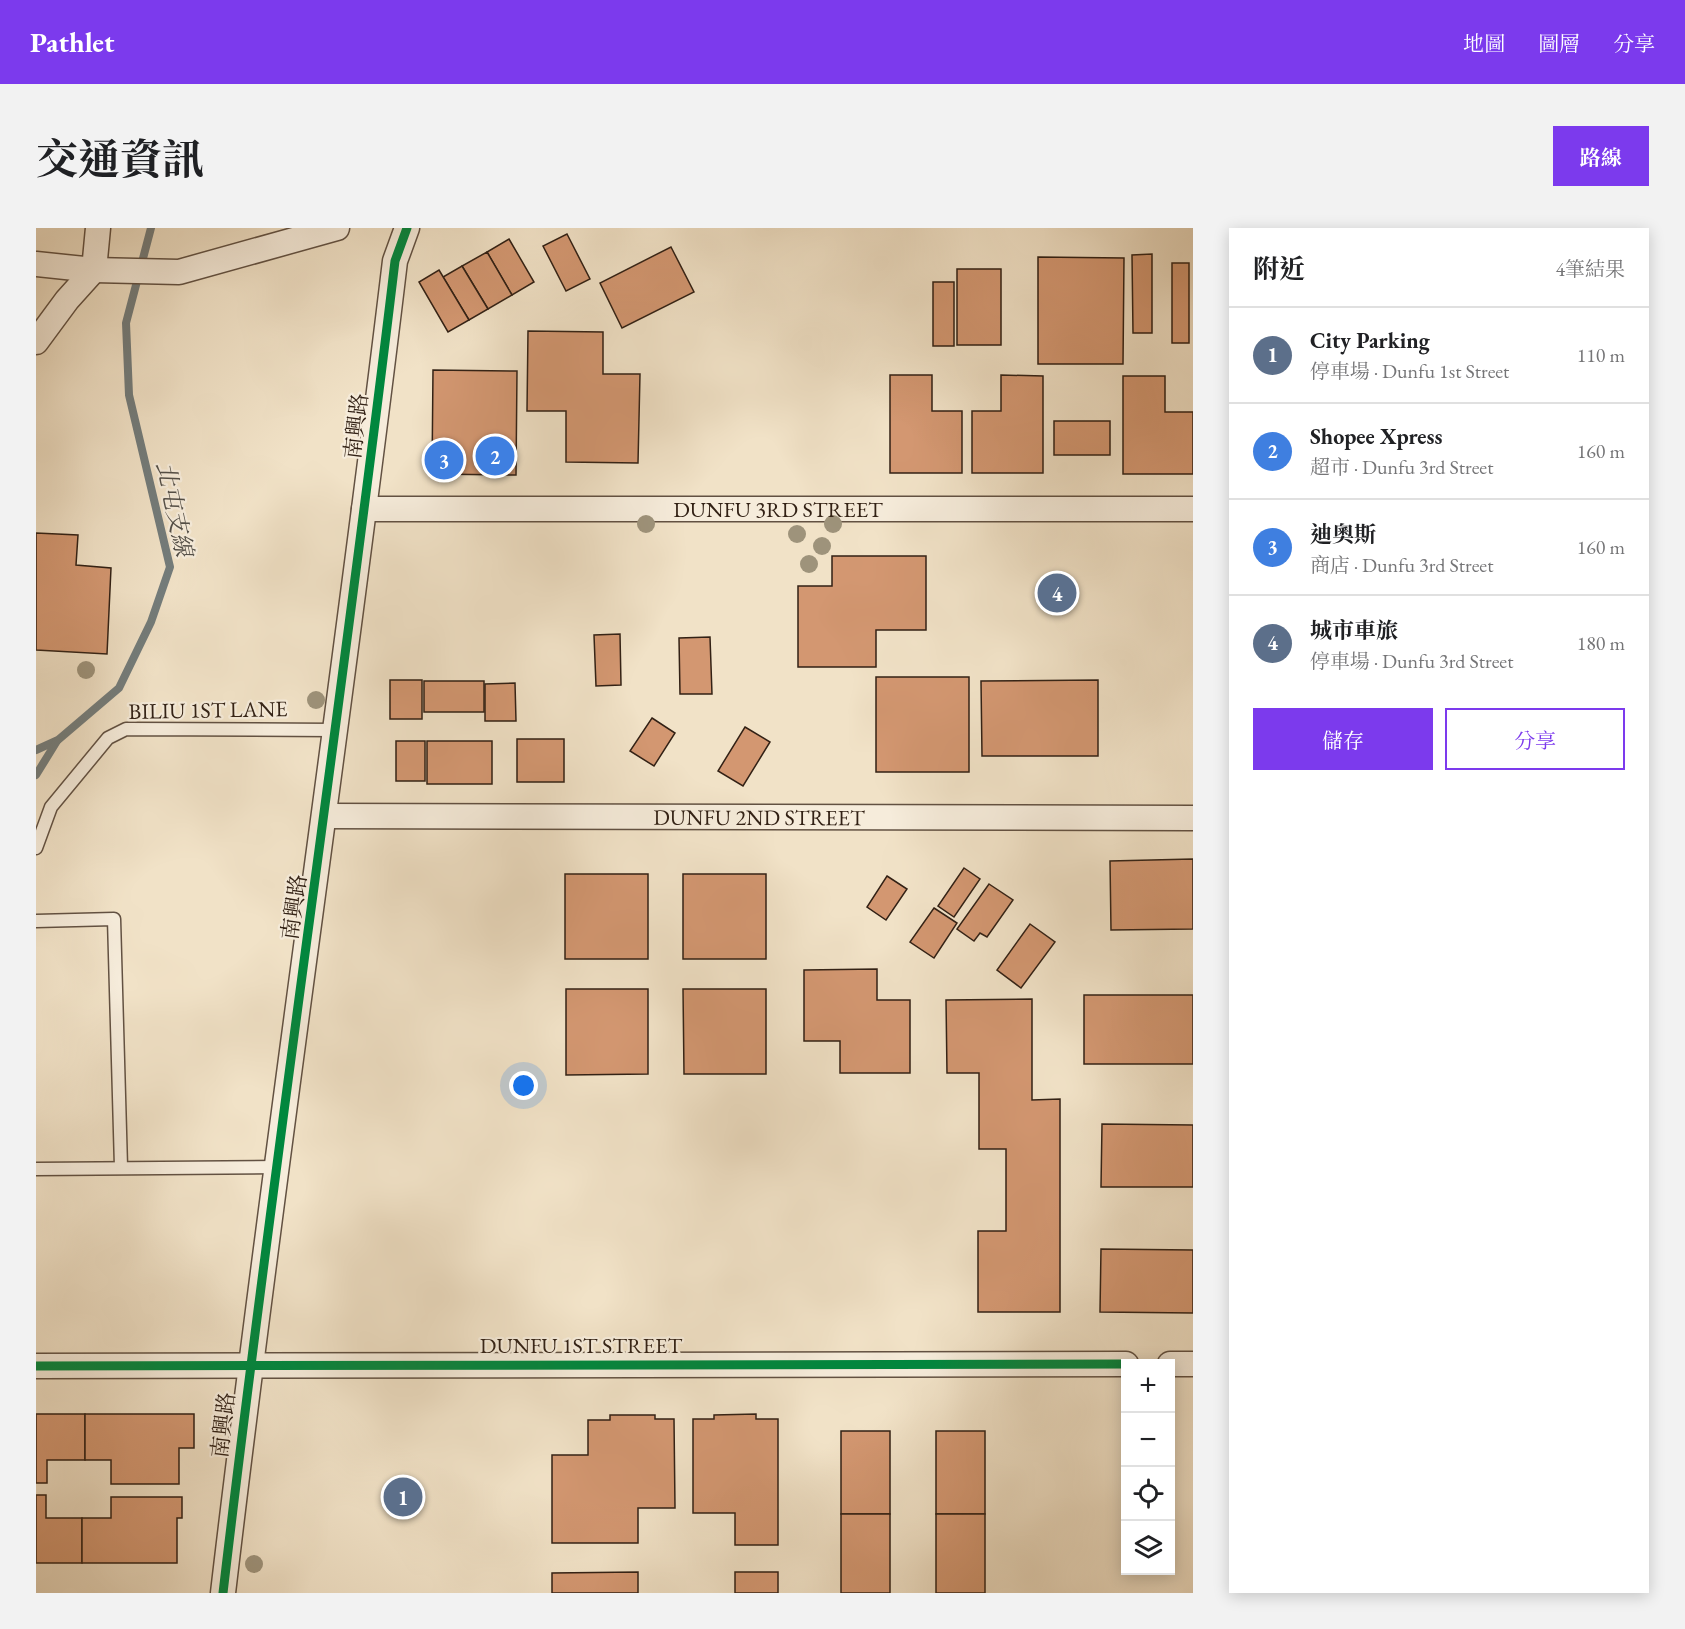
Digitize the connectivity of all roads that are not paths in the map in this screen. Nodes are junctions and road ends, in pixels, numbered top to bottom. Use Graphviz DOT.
graph roads {
  1 [pos="98,228"];
  2 [pos="337,228"];
  3 [pos="407,228"];
  4 [pos="36,264"];
  5 [pos="94,270"];
  6 [pos="36,342"];
  7 [pos="364,509"];
  8 [pos="1193,509"];
  9 [pos="335,730"];
  10 [pos="325,816"];
  11 [pos="1193,818"];
  12 [pos="36,848"];
  13 [pos="36,921"];
  14 [pos="120,1167"];
  15 [pos="278,1167"];
  16 [pos="36,1168"];
  17 [pos="1121,1364"];
  18 [pos="1175,1364"];
  19 [pos="1193,1364"];
  20 [pos="250,1365"];
  21 [pos="36,1366"];
  22 [pos="223,1593"];
  1 -- 5 [label="street"];
  2 -- 5 [label="street"];
  3 -- 7 [label="street, 南興路"];
  4 -- 5 [label="street"];
  5 -- 6 [label="street"];
  7 -- 8 [label="street, DUNFU 3RD STREET"];
  7 -- 9 [label="street, 南興路"];
  9 -- 10 [label="street, 南興路"];
  9 -- 12 [label="lane, BILIU 1ST LANE"];
  10 -- 11 [label="street, DUNFU 2ND STREET"];
  10 -- 15 [label="street, 南興路"];
  13 -- 14 [label="lane"];
  14 -- 15 [label="lane"];
  14 -- 16 [label="lane"];
  15 -- 20 [label="street, 南興路"];
  17 -- 20 [label="street, DUNFU 1ST STREET"];
  18 -- 19 [label="street"];
  20 -- 21 [label="street, DUNFU 1ST STREET"];
  20 -- 22 [label="street, 南興路"];
}
